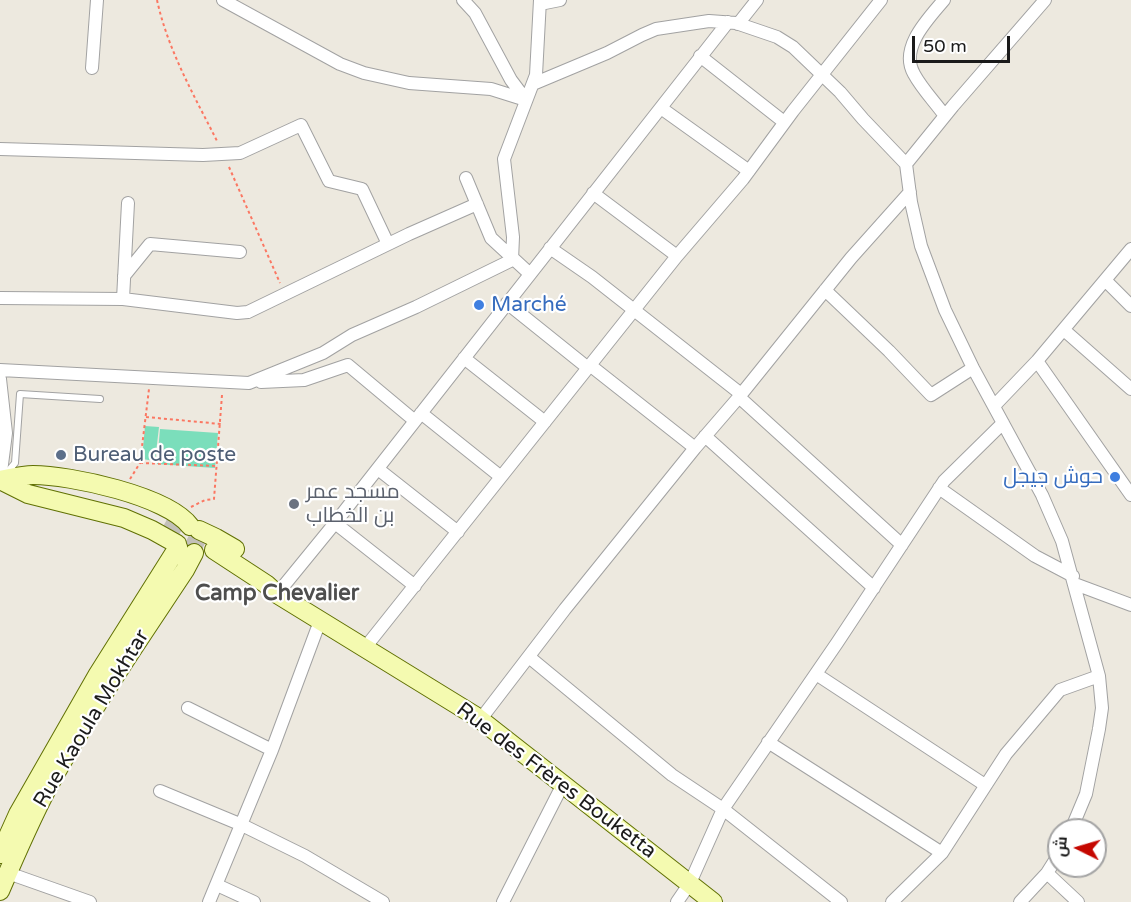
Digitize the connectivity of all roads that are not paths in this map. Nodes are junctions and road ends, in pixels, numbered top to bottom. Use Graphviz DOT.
graph roads {
  1 [pos="97,0"];
  2 [pos="223,0"];
  3 [pos="463,0"];
  4 [pos="560,0"];
  5 [pos="758,0"];
  6 [pos="881,0"];
  7 [pos="944,0"];
  8 [pos="1045,0"];
  9 [pos="540,2"];
  10 [pos="733,23"];
  11 [pos="700,57"];
  12 [pos="92,68"];
  13 [pos="822,74"];
  14 [pos="533,84"];
  15 [pos="526,100"];
  16 [pos="661,108"];
  17 [pos="945,116"];
  18 [pos="784,122"];
  19 [pos="0,149"];
  20 [pos="906,164"];
  21 [pos="749,171"];
  22 [pos="466,178"];
  23 [pos="910,192"];
  24 [pos="593,193"];
  25 [pos="128,203"];
  26 [pos="477,204"];
  27 [pos="388,244"];
  28 [pos="550,249"];
  29 [pos="1131,249"];
  30 [pos="240,252"];
  31 [pos="677,256"];
  32 [pos="513,260"];
  33 [pos="530,274"];
  34 [pos="124,276"];
  35 [pos="1106,280"];
  36 [pos="825,290"];
  37 [pos="0,298"];
  38 [pos="123,299"];
  39 [pos="507,303"];
  40 [pos="1131,306"];
  41 [pos="633,310"];
  42 [pos="1064,330"];
  43 [pos="464,358"];
  44 [pos="1037,361"];
  45 [pos="589,367"];
  46 [pos="973,368"];
  47 [pos="0,370"];
  48 [pos="0,379"];
  49 [pos="249,383"];
  50 [pos="1131,389"];
  51 [pos="740,396"];
  52 [pos="100,399"];
  53 [pos="994,406"];
  54 [pos="418,417"];
  55 [pos="545,422"];
  56 [pos="1003,423"];
  57 [pos="705,436"];
  58 [pos="695,448"];
  59 [pos="378,469"];
  60 [pos="501,477"];
  61 [pos="0,480"];
  62 [pos="939,488"];
  63 [pos="1131,495"];
  64 [pos="183,523"];
  65 [pos="335,523"];
  66 [pos="458,532"];
  67 [pos="902,545"];
  68 [pos="192,549"];
  69 [pos="1074,580"];
  70 [pos="415,586"];
  71 [pos="874,588"];
  72 [pos="277,594"];
  73 [pos="1131,605"];
  74 [pos="320,621"];
  75 [pos="364,649"];
  76 [pos="529,657"];
  77 [pos="816,674"];
  78 [pos="1099,676"];
  79 [pos="189,708"];
  80 [pos="480,720"];
  81 [pos="768,742"];
  82 [pos="272,750"];
  83 [pos="985,785"];
  84 [pos="562,786"];
  85 [pos="160,791"];
  86 [pos="723,809"];
  87 [pos="1076,818"];
  88 [pos="242,825"];
  89 [pos="942,853"];
  90 [pos="0,854"];
  91 [pos="8,873"];
  92 [pos="1047,873"];
  93 [pos="1052,878"];
  94 [pos="690,883"];
  95 [pos="217,885"];
  96 [pos="0,891"];
  97 [pos="90,902"];
  98 [pos="209,902"];
  99 [pos="254,902"];
  100 [pos="383,902"];
  101 [pos="503,902"];
  102 [pos="677,902"];
  103 [pos="713,902"];
  104 [pos="841,902"];
  105 [pos="892,902"];
  106 [pos="1020,902"];
  107 [pos="1078,902"];
  1 -- 12 [label="street"];
  2 -- 15 [label="street"];
  3 -- 15 [label="street"];
  4 -- 9 [label="street"];
  5 -- 10 [label="street"];
  6 -- 13 [label="street"];
  7 -- 17 [label="street"];
  8 -- 17 [label="street"];
  9 -- 14 [label="street"];
  10 -- 11 [label="street"];
  10 -- 13 [label="street"];
  10 -- 14 [label="street"];
  11 -- 16 [label="street"];
  11 -- 18 [label="street"];
  13 -- 18 [label="street"];
  13 -- 20 [label="street"];
  14 -- 15 [label="street"];
  15 -- 32 [label="street"];
  16 -- 21 [label="street"];
  16 -- 24 [label="street"];
  17 -- 20 [label="street"];
  18 -- 21 [label="street"];
  19 -- 27 [label="street"];
  20 -- 23 [label="street"];
  21 -- 31 [label="street"];
  22 -- 26 [label="street"];
  23 -- 36 [label="street"];
  23 -- 46 [label="street"];
  24 -- 28 [label="street"];
  24 -- 31 [label="street"];
  25 -- 34 [label="street"];
  26 -- 27 [label="street"];
  26 -- 32 [label="street"];
  27 -- 38 [label="street"];
  28 -- 33 [label="street"];
  28 -- 41 [label="street"];
  29 -- 35 [label="street"];
  30 -- 34 [label="street"];
  31 -- 41 [label="street"];
  32 -- 33 [label="street"];
  32 -- 49 [label="street"];
  33 -- 39 [label="street"];
  34 -- 38 [label="street"];
  35 -- 40 [label="street"];
  35 -- 42 [label="street"];
  36 -- 46 [label="street"];
  36 -- 51 [label="street"];
  37 -- 38 [label="street"];
  39 -- 43 [label="street"];
  39 -- 45 [label="street"];
  41 -- 45 [label="street"];
  41 -- 51 [label="street"];
  42 -- 44 [label="street"];
  42 -- 50 [label="street"];
  43 -- 54 [label="street"];
  43 -- 55 [label="street"];
  44 -- 53 [label="street"];
  44 -- 63 [label="street"];
  45 -- 55 [label="street"];
  45 -- 58 [label="street"];
  46 -- 53 [label="street"];
  47 -- 49 [label="street"];
  48 -- 61 [label="street"];
  49 -- 54 [label="street"];
  51 -- 57 [label="street"];
  51 -- 67 [label="street"];
  52 -- 61 [label="lane"];
  53 -- 56 [label="street"];
  54 -- 59 [label="street"];
  54 -- 60 [label="street"];
  55 -- 60 [label="street"];
  56 -- 62 [label="street"];
  56 -- 69 [label="street"];
  57 -- 58 [label="street"];
  57 -- 71 [label="street"];
  58 -- 76 [label="street"];
  59 -- 65 [label="street"];
  59 -- 66 [label="street"];
  60 -- 66 [label="street"];
  61 -- 64 [label="main road"];
  61 -- 64 [label="main road"];
  61 -- 68 [label="main road, Rue des Frères Bouketta"];
  62 -- 67 [label="street"];
  62 -- 69 [label="street"];
  64 -- 68 [label="main road"];
  64 -- 72 [label="main road"];
  65 -- 70 [label="street"];
  65 -- 72 [label="street"];
  66 -- 70 [label="street"];
  67 -- 71 [label="street"];
  68 -- 72 [label="main road, Rue des Frères Bouketta"];
  68 -- 90 [label="main road, Rue Kaoula Mokhtar"];
  68 -- 91 [label="main road, Rue Kaoula Mokhtar"];
  69 -- 73 [label="street"];
  69 -- 78 [label="street"];
  70 -- 75 [label="street"];
  71 -- 77 [label="street"];
  72 -- 74 [label="main road, Rue des Frères Bouketta"];
  74 -- 75 [label="main road, Rue des Frères Bouketta"];
  74 -- 82 [label="street"];
  75 -- 80 [label="main road, Rue des Frères Bouketta"];
  76 -- 80 [label="street"];
  76 -- 86 [label="street"];
  77 -- 81 [label="street"];
  77 -- 83 [label="street"];
  78 -- 83 [label="street"];
  78 -- 87 [label="street"];
  79 -- 82 [label="street"];
  80 -- 84 [label="main road, Rue des Frères Bouketta"];
  81 -- 86 [label="street"];
  81 -- 89 [label="street"];
  82 -- 88 [label="street"];
  83 -- 89 [label="street"];
  84 -- 94 [label="main road, Rue des Frères Bouketta"];
  84 -- 101 [label="street"];
  85 -- 88 [label="street"];
  86 -- 94 [label="street"];
  86 -- 104 [label="street"];
  88 -- 95 [label="street"];
  88 -- 100 [label="street"];
  89 -- 105 [label="street"];
  91 -- 96 [label="main road, Rue Kaoula Mokhtar"];
  91 -- 97 [label="street"];
  92 -- 106 [label="street"];
  93 -- 107 [label="street"];
  94 -- 102 [label="street"];
  94 -- 103 [label="main road, Rue des Frères Bouketta"];
  95 -- 98 [label="street"];
  95 -- 99 [label="street"];
}
